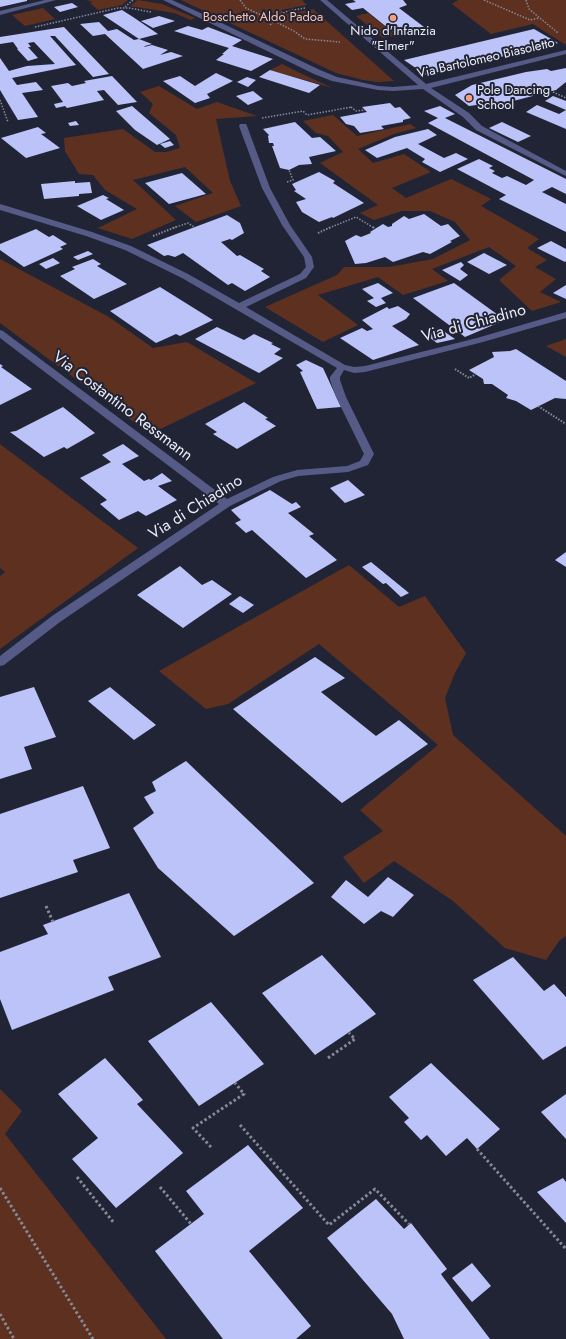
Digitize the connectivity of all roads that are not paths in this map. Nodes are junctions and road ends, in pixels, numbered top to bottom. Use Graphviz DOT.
graph roads {
  1 [pos="53,0"];
  2 [pos="166,0"];
  3 [pos="323,0"];
  4 [pos="0,13"];
  5 [pos="566,52"];
  6 [pos="425,87"];
  7 [pos="243,126"];
  8 [pos="566,174"];
  9 [pos="0,207"];
  10 [pos="239,307"];
  11 [pos="566,315"];
  12 [pos="0,333"];
  13 [pos="342,367"];
  14 [pos="226,504"];
  15 [pos="0,662"];
  1 -- 4 [label="street"];
  2 -- 6 [label="street, Via Bartolomeo Biasoletto"];
  3 -- 6 [label="street"];
  5 -- 6 [label="street, Via Bartolomeo Biasoletto"];
  6 -- 8 [label="street"];
  7 -- 10 [label="street"];
  9 -- 10 [label="street"];
  10 -- 13 [label="street"];
  11 -- 13 [label="street, Via di Chiadino"];
  12 -- 14 [label="street, Via Costantino Ressmann"];
  13 -- 14 [label="street, Via di Chiadino"];
  14 -- 15 [label="street, Via di Chiadino"];
}
